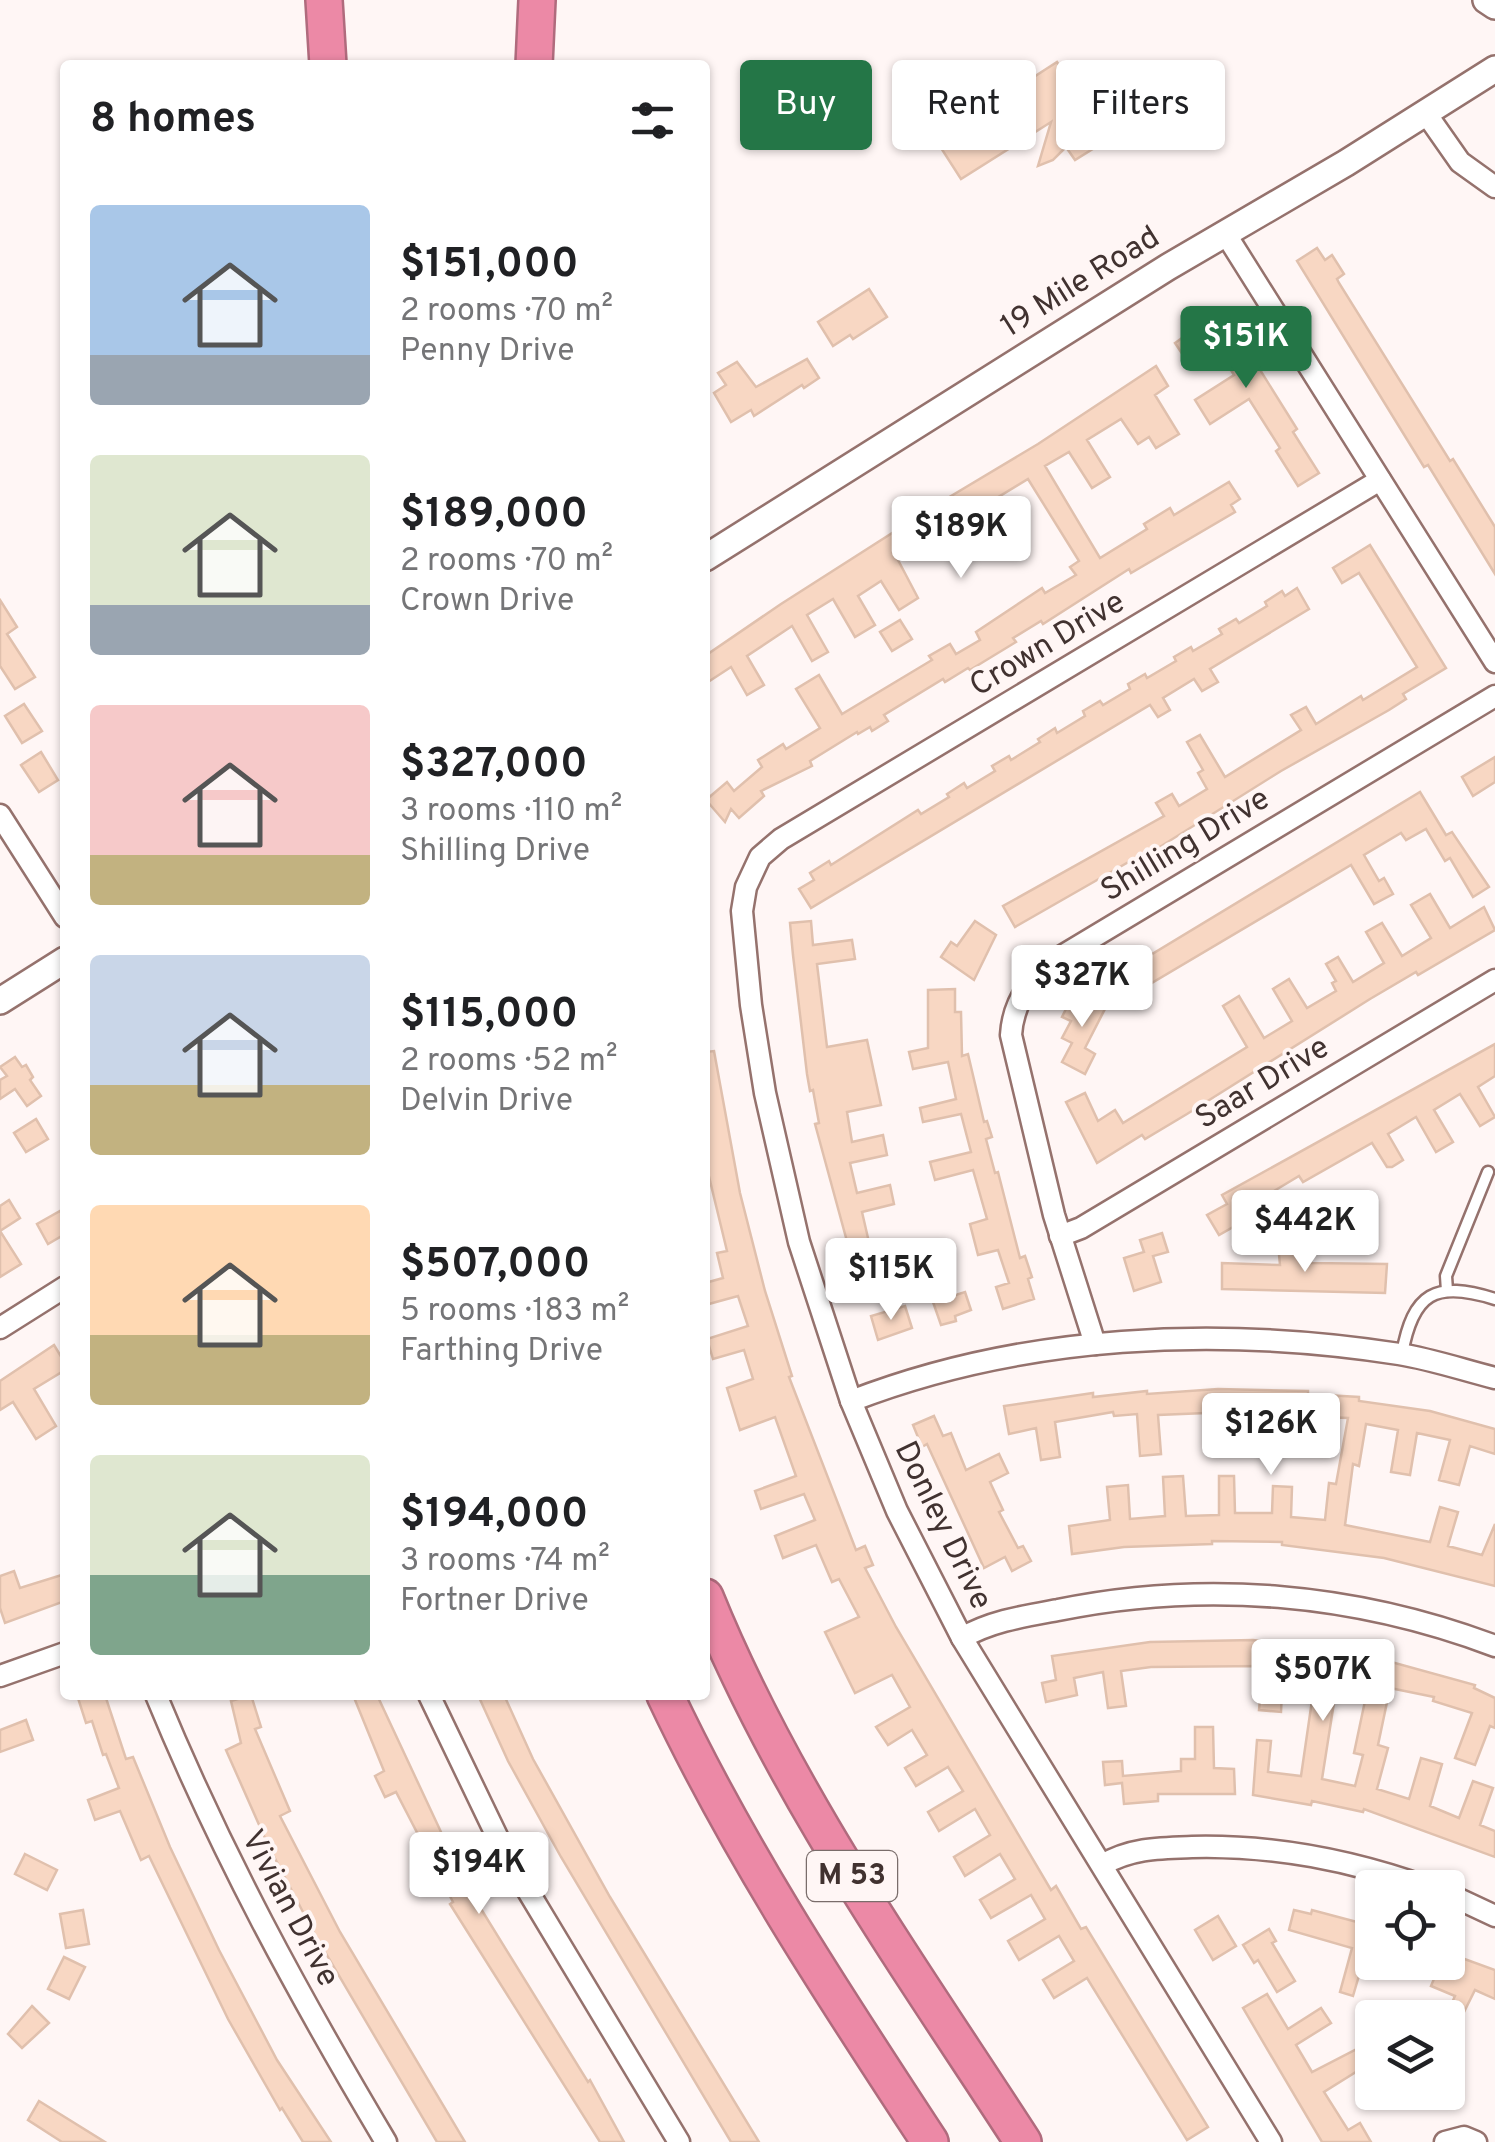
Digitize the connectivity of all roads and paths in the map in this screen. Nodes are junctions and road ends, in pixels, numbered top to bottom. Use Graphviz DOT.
graph roads {
  1 [pos="324,0"];
  2 [pos="536,0"];
  3 [pos="1486,0"];
  4 [pos="1495,6"];
  5 [pos="328,60"];
  6 [pos="534,60"];
  7 [pos="1495,68"];
  8 [pos="1426,112"];
  9 [pos="1495,187"];
  10 [pos="1225,234"];
  11 [pos="1380,480"];
  12 [pos="710,555"];
  13 [pos="1495,662"];
  14 [pos="1495,696"];
  15 [pos="0,815"];
  16 [pos="753,867"];
  17 [pos="60,908"];
  18 [pos="60,963"];
  19 [pos="1495,980"];
  20 [pos="0,1001"];
  21 [pos="1488,1172"];
  22 [pos="1060,1236"];
  23 [pos="60,1290"];
  24 [pos="1447,1291"];
  25 [pos="1495,1298"];
  26 [pos="0,1328"];
  27 [pos="1095,1344"];
  28 [pos="1402,1354"];
  29 [pos="1495,1378"];
  30 [pos="851,1401"];
  31 [pos="710,1607"];
  32 [pos="962,1638"];
  33 [pos="1495,1646"];
  34 [pos="60,1655"];
  35 [pos="0,1676"];
  36 [pos="158,1700"];
  37 [pos="430,1700"];
  38 [pos="667,1700"];
  39 [pos="1102,1865"];
  40 [pos="1380,1870"];
  41 [pos="1465,1902"];
  42 [pos="1495,1916"];
  43 [pos="386,2142"];
  44 [pos="678,2142"];
  45 [pos="930,2142"];
  46 [pos="1023,2142"];
  47 [pos="1271,2142"];
  48 [pos="1445,2142"];
  49 [pos="1476,2142"];
  1 -- 5 [label="highway"];
  2 -- 6 [label="highway"];
  3 -- 4 [label="street"];
  7 -- 8 [label="street, 19 Mile Road"];
  8 -- 9 [label="street"];
  8 -- 10 [label="street, 19 Mile Road"];
  10 -- 11 [label="street"];
  10 -- 12 [label="street, 19 Mile Road"];
  11 -- 13 [label="street"];
  11 -- 16 [label="street, Crown Drive"];
  14 -- 22 [label="street, Shilling Drive"];
  15 -- 17 [label="street"];
  16 -- 30 [label="street, Donley Drive"];
  18 -- 20 [label="street"];
  19 -- 22 [label="street, Saar Drive"];
  21 -- 24 [label="lane"];
  22 -- 27 [label="street, Shilling Drive"];
  23 -- 26 [label="street"];
  24 -- 25 [label="lane"];
  24 -- 28 [label="lane"];
  27 -- 28 [label="street"];
  27 -- 30 [label="street"];
  28 -- 29 [label="street"];
  30 -- 32 [label="street, Donley Drive"];
  31 -- 46 [label="highway, M 53"];
  32 -- 33 [label="street"];
  32 -- 39 [label="street, Donley Drive"];
  34 -- 35 [label="street"];
  36 -- 43 [label="street, Vivian Drive"];
  37 -- 44 [label="street"];
  38 -- 45 [label="highway, M 53"];
  39 -- 40 [label="street"];
  39 -- 47 [label="street, Donley Drive"];
  41 -- 42 [label="street"];
  48 -- 49 [label="street"];
}
